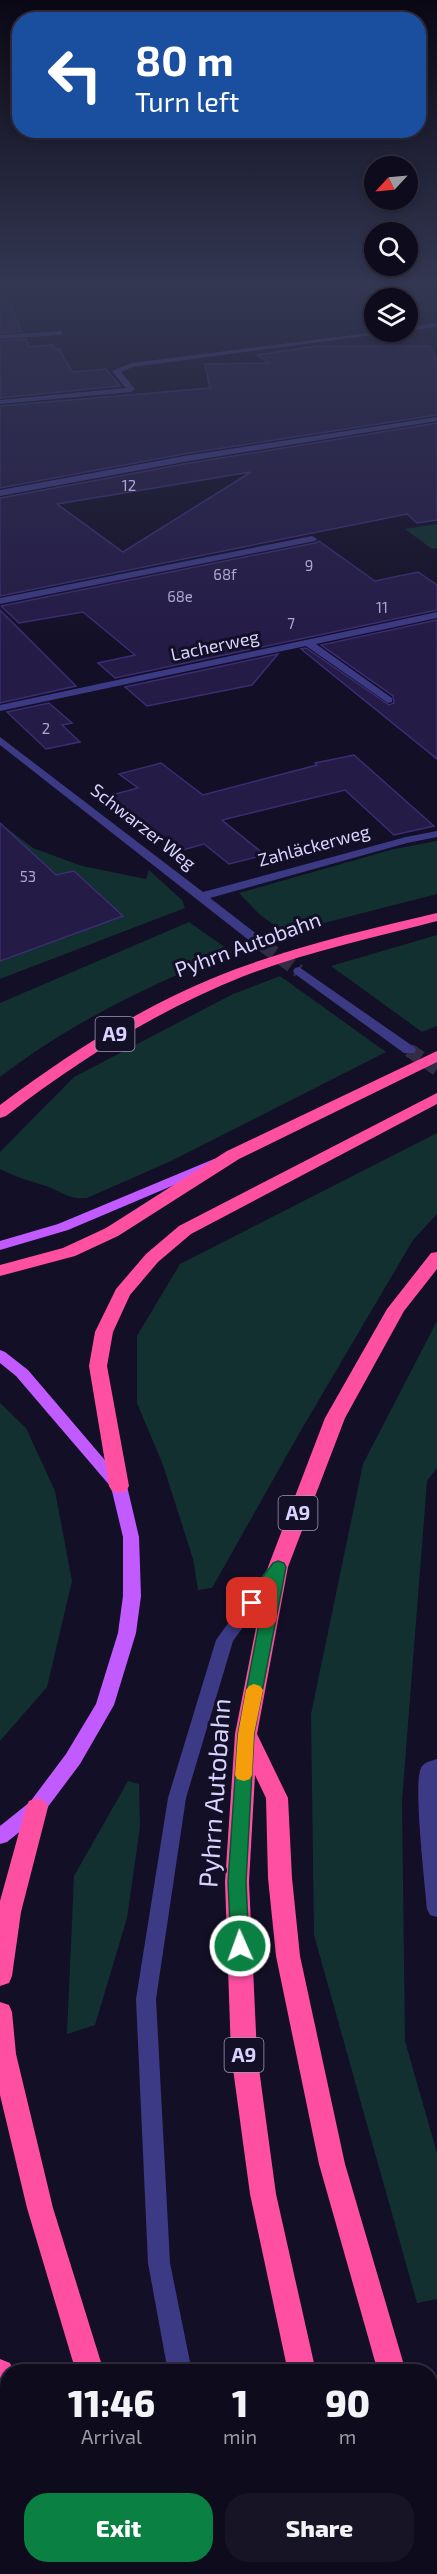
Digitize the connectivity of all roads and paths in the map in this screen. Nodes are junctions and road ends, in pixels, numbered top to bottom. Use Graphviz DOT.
graph roads {
  1 [pos="437,419"];
  2 [pos="0,493"];
  3 [pos="312,539"];
  4 [pos="0,601"];
  5 [pos="437,615"];
  6 [pos="309,643"];
  7 [pos="388,700"];
  8 [pos="0,708"];
  9 [pos="0,740"];
  10 [pos="437,834"];
  11 [pos="202,896"];
  12 [pos="437,917"];
  13 [pos="263,945"];
  14 [pos="299,971"];
  15 [pos="409,1050"];
  16 [pos="437,1056"];
  17 [pos="432,1101"];
  18 [pos="0,1113"];
  19 [pos="233,1155"];
  20 [pos="0,1246"];
  21 [pos="437,1257"];
  22 [pos="0,1271"];
  23 [pos="0,1355"];
  24 [pos="118,1486"];
  25 [pos="278,1567"];
  26 [pos="246,1734"];
  27 [pos="437,1767"];
  28 [pos="37,1807"];
  29 [pos="0,1836"];
  30 [pos="437,1909"];
  31 [pos="0,1976"];
  32 [pos="0,2012"];
  33 [pos="88,2364"];
  34 [pos="178,2364"];
  35 [pos="300,2364"];
  36 [pos="390,2364"];
  1 -- 2 [label="street"];
  3 -- 4 [label="street"];
  5 -- 6 [label="street, Lacherweg"];
  6 -- 7 [label="street"];
  6 -- 8 [label="street, Lacherweg"];
  9 -- 11 [label="street, Schwarzer Weg"];
  10 -- 11 [label="street, Zahläckerweg"];
  11 -- 13 [label="street, Schwarzer Weg"];
  12 -- 18 [label="highway, Pyhrn Autobahn / A9"];
  14 -- 15 [label="street"];
  16 -- 19 [label="highway"];
  17 -- 24 [label="highway"];
  19 -- 20 [label="main road"];
  19 -- 22 [label="highway"];
  21 -- 25 [label="highway, Pyhrn Autobahn / A9"];
  23 -- 24 [label="main road"];
  24 -- 28 [label="main road"];
  25 -- 26 [label="highway, Pyhrn Autobahn / A9"];
  25 -- 34 [label="street"];
  26 -- 35 [label="highway, Pyhrn Autobahn / A9"];
  26 -- 36 [label="highway"];
  27 -- 30 [label="street"];
  28 -- 29 [label="main road"];
  28 -- 31 [label="highway"];
  32 -- 33 [label="highway"];
}
